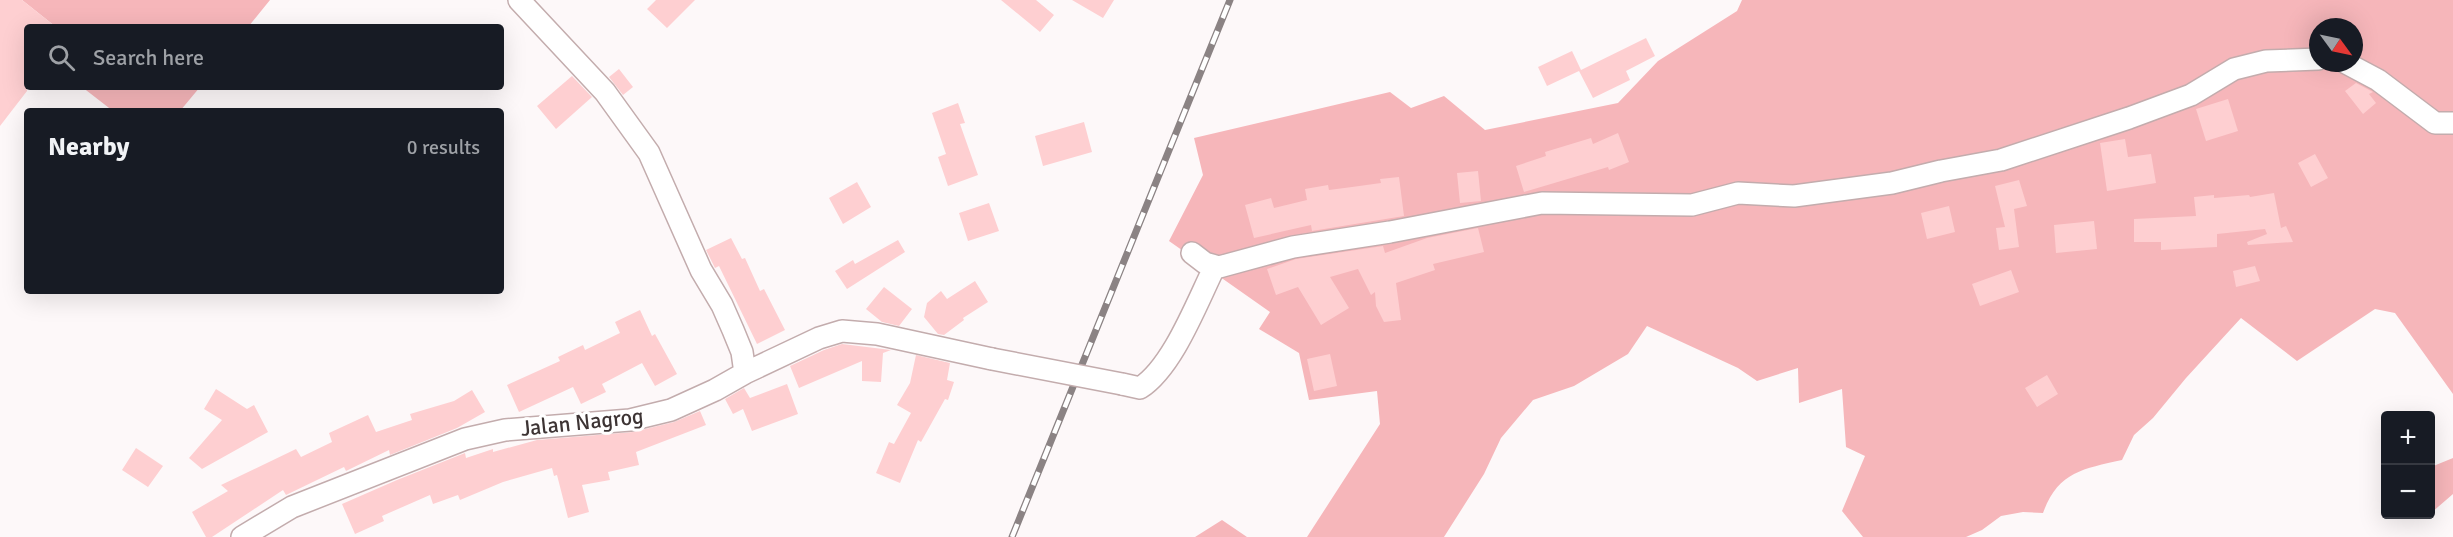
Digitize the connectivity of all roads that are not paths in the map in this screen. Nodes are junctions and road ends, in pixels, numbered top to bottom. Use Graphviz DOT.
graph roads {
  1 [pos="522,1"];
  2 [pos="2309,59"];
  3 [pos="2363,72"];
  4 [pos="2453,123"];
  5 [pos="1192,253"];
  6 [pos="1215,266"];
  7 [pos="745,373"];
  8 [pos="242,537"];
  1 -- 7 [label="street"];
  2 -- 6 [label="street"];
  3 -- 4 [label="street"];
  5 -- 6 [label="street"];
  6 -- 7 [label="street, Jalan Nagrog, bridge"];
  7 -- 8 [label="street, Jalan Nagrog"];
}
